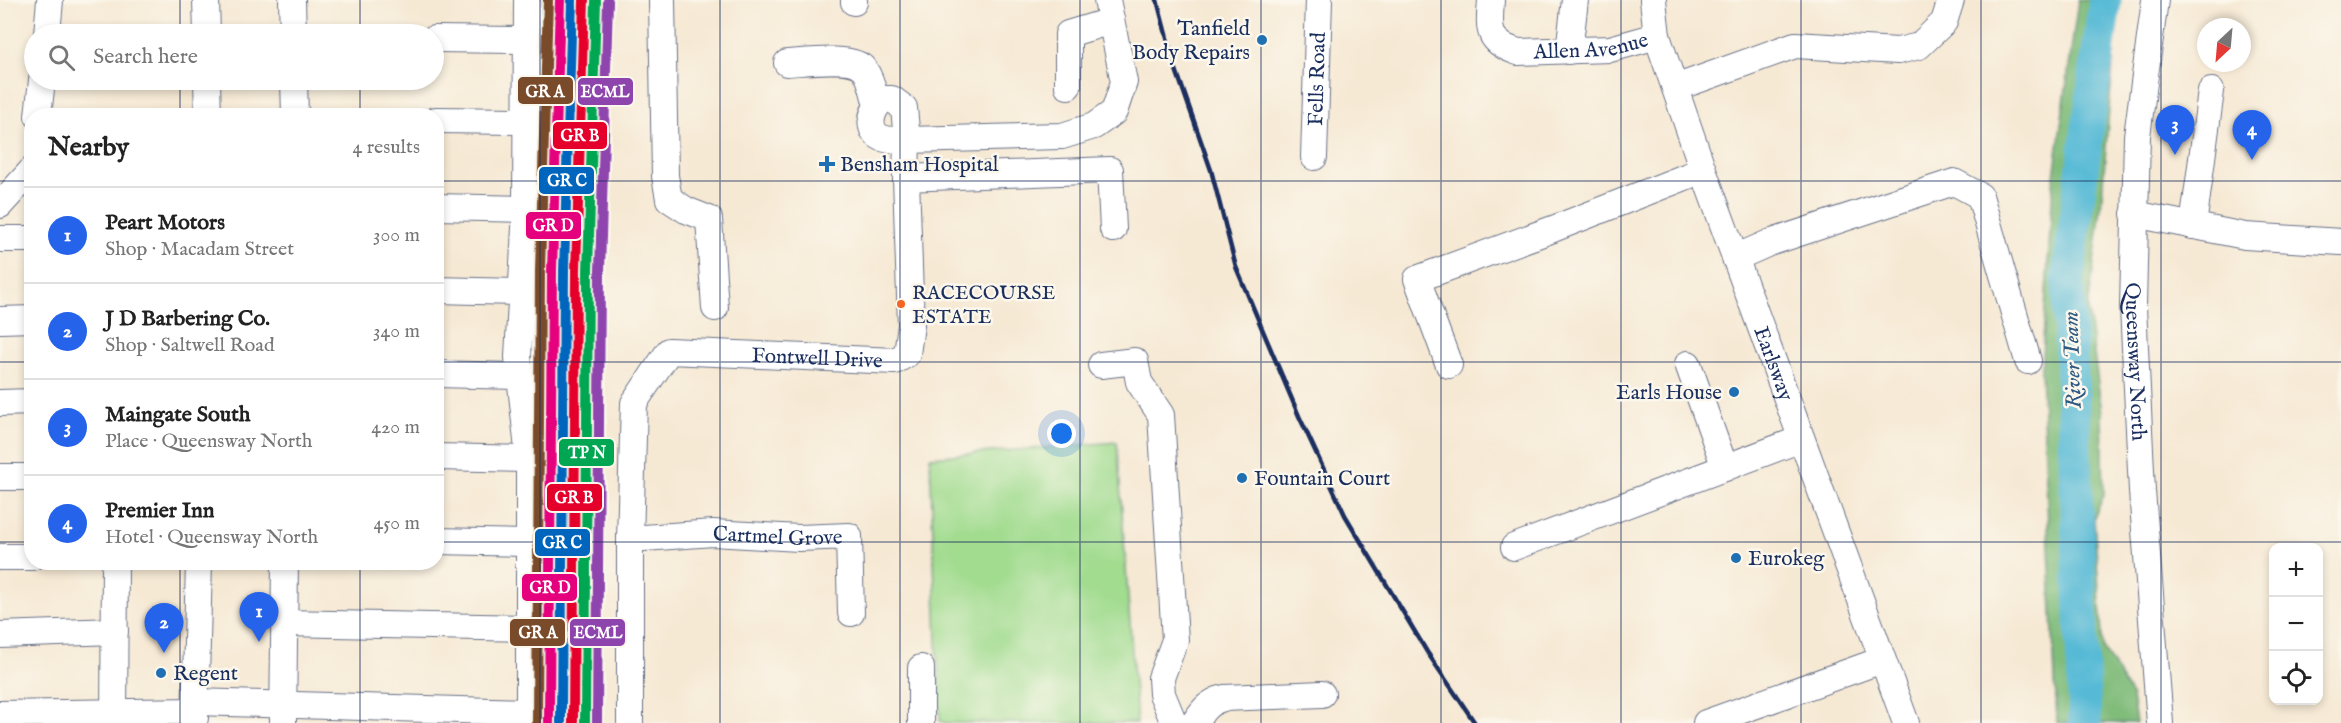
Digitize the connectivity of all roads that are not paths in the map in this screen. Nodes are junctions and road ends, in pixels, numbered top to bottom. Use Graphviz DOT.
graph roads {
  1 [pos="50,0"];
  2 [pos="206,0"];
  3 [pos="291,0"];
  4 [pos="527,0"];
  5 [pos="662,0"];
  6 [pos="1318,0"];
  7 [pos="1491,0"];
  8 [pos="1575,0"];
  9 [pos="1653,0"];
  10 [pos="1951,0"];
  11 [pos="2156,0"];
  12 [pos="1109,10"];
  13 [pos="48,24"];
  14 [pos="207,24"];
  15 [pos="292,24"];
  16 [pos="1657,36"];
  17 [pos="444,39"];
  18 [pos="525,40"];
  19 [pos="1569,51"];
  20 [pos="787,63"];
  21 [pos="1068,86"];
  22 [pos="1675,88"];
  23 [pos="41,90"];
  24 [pos="207,90"];
  25 [pos="294,90"];
  26 [pos="2211,91"];
  27 [pos="39,108"];
  28 [pos="208,108"];
  29 [pos="295,108"];
  30 [pos="444,120"];
  31 [pos="526,121"];
  32 [pos="907,140"];
  33 [pos="1314,157"];
  34 [pos="1703,171"];
  35 [pos="906,178"];
  36 [pos="24,179"];
  37 [pos="0,205"];
  38 [pos="444,207"];
  39 [pos="526,209"];
  40 [pos="2134,214"];
  41 [pos="2193,226"];
  42 [pos="1113,229"];
  43 [pos="0,239"];
  44 [pos="24,240"];
  45 [pos="2341,242"];
  46 [pos="1735,258"];
  47 [pos="444,290"];
  48 [pos="522,292"];
  49 [pos="716,308"];
  50 [pos="0,320"];
  51 [pos="24,320"];
  52 [pos="2028,361"];
  53 [pos="1688,364"];
  54 [pos="1101,365"];
  55 [pos="1449,365"];
  56 [pos="444,374"];
  57 [pos="519,376"];
  58 [pos="24,402"];
  59 [pos="0,403"];
  60 [pos="1801,439"];
  61 [pos="444,458"];
  62 [pos="529,459"];
  63 [pos="1725,468"];
  64 [pos="0,477"];
  65 [pos="24,477"];
  66 [pos="630,539"];
  67 [pos="444,541"];
  68 [pos="530,543"];
  69 [pos="1514,547"];
  70 [pos="0,557"];
  71 [pos="24,557"];
  72 [pos="115,570"];
  73 [pos="199,570"];
  74 [pos="285,570"];
  75 [pos="851,613"];
  76 [pos="284,623"];
  77 [pos="530,628"];
  78 [pos="115,631"];
  79 [pos="0,634"];
  80 [pos="1882,660"];
  81 [pos="921,668"];
  82 [pos="1322,694"];
  83 [pos="195,712"];
  84 [pos="0,714"];
  85 [pos="283,714"];
  86 [pos="114,717"];
  87 [pos="529,717"];
  88 [pos="1711,722"];
  89 [pos="630,723"];
  90 [pos="921,723"];
  91 [pos="1174,723"];
  92 [pos="1194,723"];
  93 [pos="1906,723"];
  94 [pos="2160,723"];
  1 -- 13 [label="street"];
  2 -- 14 [label="street"];
  3 -- 15 [label="street"];
  4 -- 18 [label="street"];
  5 -- 49 [label="street"];
  6 -- 33 [label="street, Fells Road"];
  7 -- 19 [label="street, Allen Avenue"];
  8 -- 19 [label="street"];
  9 -- 16 [label="street, Earlsway"];
  10 -- 22 [label="street"];
  11 -- 40 [label="street, Queensway North"];
  12 -- 21 [label="street"];
  12 -- 32 [label="street"];
  16 -- 19 [label="street, Allen Avenue"];
  16 -- 22 [label="street, Earlsway"];
  17 -- 18 [label="street"];
  18 -- 31 [label="street"];
  20 -- 32 [label="street"];
  22 -- 34 [label="street, Earlsway"];
  23 -- 27 [label="street"];
  24 -- 28 [label="street"];
  25 -- 29 [label="street"];
  26 -- 41 [label="street"];
  30 -- 31 [label="street"];
  31 -- 39 [label="street"];
  32 -- 35 [label="street"];
  34 -- 46 [label="street, Earlsway"];
  34 -- 55 [label="street"];
  35 -- 42 [label="street"];
  35 -- 66 [label="street, Fontwell Drive"];
  36 -- 37 [label="street"];
  38 -- 39 [label="street"];
  39 -- 48 [label="street"];
  40 -- 41 [label="street"];
  40 -- 94 [label="street, Queensway North"];
  41 -- 45 [label="street"];
  43 -- 44 [label="street"];
  46 -- 52 [label="street"];
  46 -- 60 [label="street, Earlsway"];
  47 -- 48 [label="street"];
  48 -- 57 [label="street"];
  50 -- 51 [label="street"];
  53 -- 63 [label="street"];
  54 -- 91 [label="street"];
  56 -- 57 [label="street"];
  57 -- 62 [label="street"];
  58 -- 59 [label="street"];
  60 -- 63 [label="street"];
  60 -- 80 [label="street, Earlsway"];
  61 -- 62 [label="street"];
  62 -- 68 [label="street"];
  63 -- 69 [label="street"];
  64 -- 65 [label="street"];
  66 -- 75 [label="street, Cartmel Grove"];
  66 -- 89 [label="street, Fontwell Drive"];
  67 -- 68 [label="street"];
  68 -- 77 [label="street"];
  70 -- 71 [label="street"];
  72 -- 78 [label="street"];
  73 -- 83 [label="street"];
  74 -- 76 [label="street"];
  76 -- 77 [label="street"];
  76 -- 85 [label="street"];
  77 -- 87 [label="street"];
  78 -- 79 [label="street"];
  78 -- 86 [label="street"];
  80 -- 88 [label="street"];
  80 -- 93 [label="street, Earlsway"];
  81 -- 90 [label="street"];
  82 -- 92 [label="street"];
  83 -- 85 [label="street"];
  83 -- 86 [label="street"];
  84 -- 86 [label="street"];
  85 -- 87 [label="street"];
}
